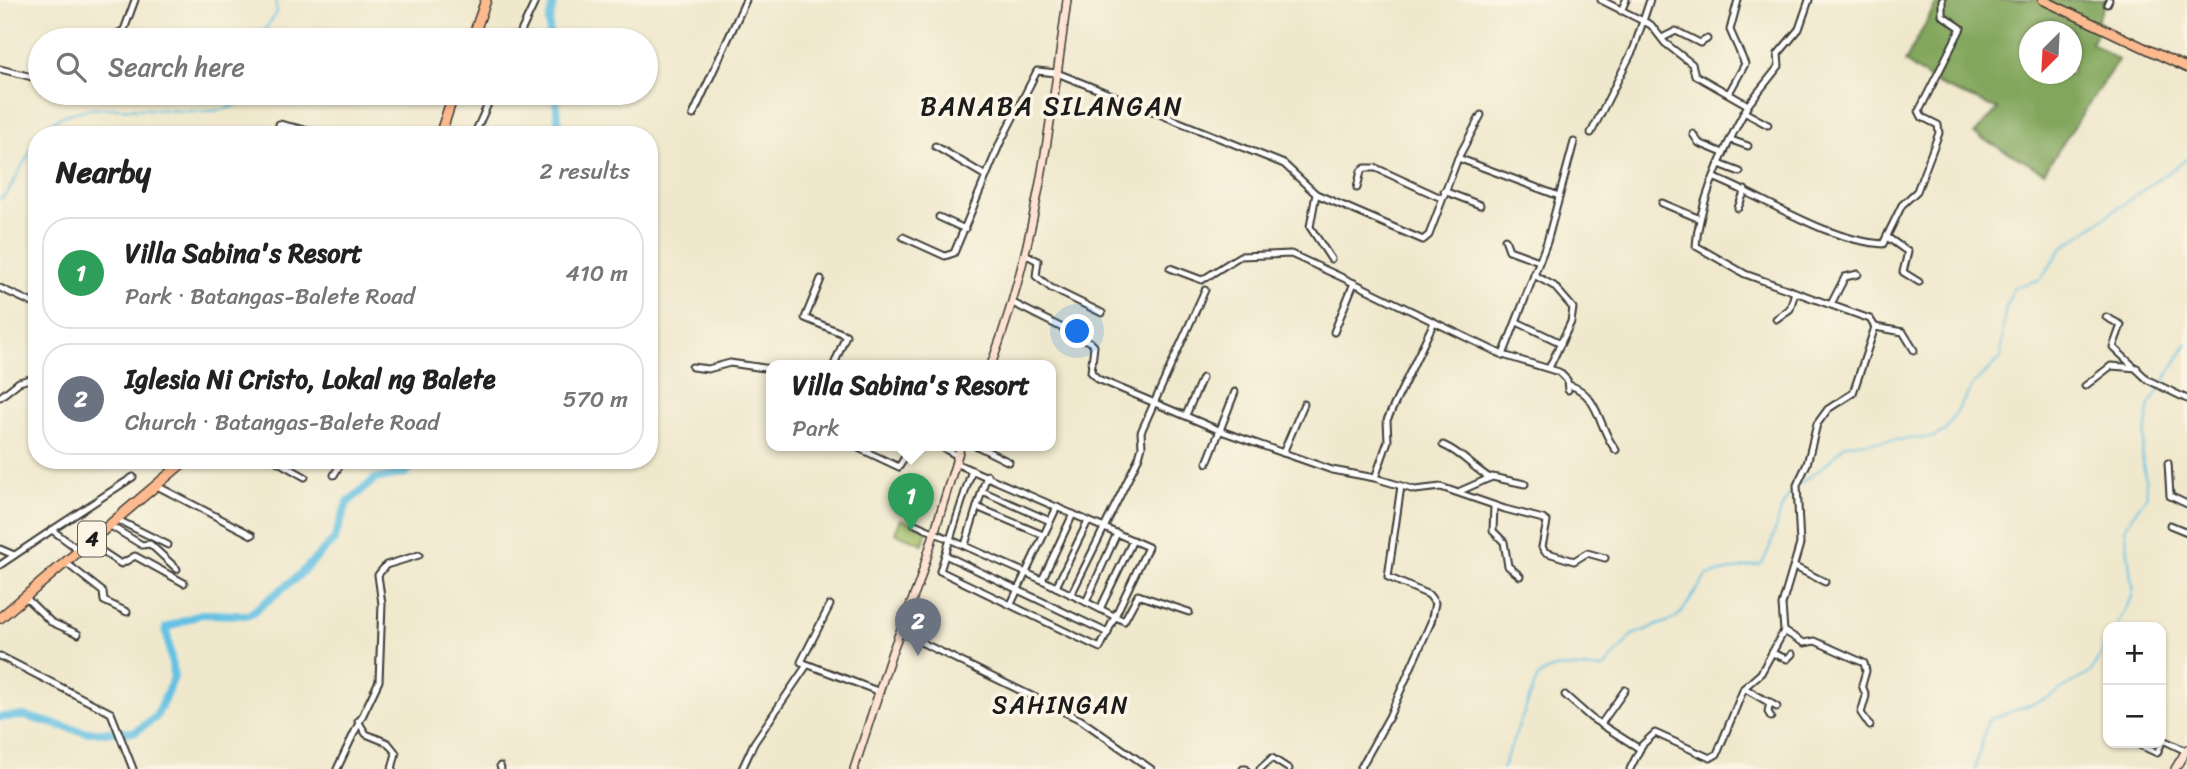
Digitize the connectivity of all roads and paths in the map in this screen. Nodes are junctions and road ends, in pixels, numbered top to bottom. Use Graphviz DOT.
graph roads {
  1 [pos="135,0"];
  2 [pos="486,0"];
  3 [pos="536,0"];
  4 [pos="746,0"];
  5 [pos="1067,0"];
  6 [pos="1601,0"];
  7 [pos="1626,0"];
  8 [pos="1650,0"];
  9 [pos="1738,0"];
  10 [pos="1810,0"];
  11 [pos="1942,0"];
  12 [pos="2043,0"];
  13 [pos="1621,11"];
  14 [pos="1643,22"];
  15 [pos="125,28"];
  16 [pos="476,28"];
  17 [pos="523,28"];
  18 [pos="1662,38"];
  19 [pos="1707,39"];
  20 [pos="2187,68"];
  21 [pos="0,69"];
  22 [pos="1057,73"];
  23 [pos="28,76"];
  24 [pos="1729,93"];
  25 [pos="450,105"];
  26 [pos="488,105"];
  27 [pos="1746,108"];
  28 [pos="693,115"];
  29 [pos="1481,115"];
  30 [pos="279,124"];
  31 [pos="1768,125"];
  32 [pos="288,126"];
  33 [pos="443,126"];
  34 [pos="478,126"];
  35 [pos="1591,133"];
  36 [pos="1693,134"];
  37 [pos="1731,140"];
  38 [pos="1574,142"];
  39 [pos="935,146"];
  40 [pos="1748,146"];
  41 [pos="1723,153"];
  42 [pos="1458,158"];
  43 [pos="1719,164"];
  44 [pos="1740,172"];
  45 [pos="986,176"];
  46 [pos="1715,178"];
  47 [pos="1357,188"];
  48 [pos="1745,190"];
  49 [pos="1444,191"];
  50 [pos="1316,194"];
  51 [pos="1559,196"];
  52 [pos="1441,198"];
  53 [pos="1661,203"];
  54 [pos="1480,205"];
  55 [pos="1738,208"];
  56 [pos="939,217"];
  57 [pos="1700,219"];
  58 [pos="965,229"];
  59 [pos="903,237"];
  60 [pos="1887,237"];
  61 [pos="1506,239"];
  62 [pos="1026,254"];
  63 [pos="1331,259"];
  64 [pos="1539,261"];
  65 [pos="1170,268"];
  66 [pos="1858,274"];
  67 [pos="1534,275"];
  68 [pos="821,279"];
  69 [pos="1919,282"];
  70 [pos="1354,283"];
  71 [pos="0,288"];
  72 [pos="1205,290"];
  73 [pos="1795,292"];
  74 [pos="28,301"];
  75 [pos="1013,303"];
  76 [pos="1831,304"];
  77 [pos="1102,313"];
  78 [pos="2106,317"];
  79 [pos="1776,319"];
  80 [pos="1517,321"];
  81 [pos="1434,322"];
  82 [pos="1875,327"];
  83 [pos="1334,332"];
  84 [pos="1561,343"];
  85 [pos="1914,350"];
  86 [pos="1503,355"];
  87 [pos="836,360"];
  88 [pos="994,360"];
  89 [pos="692,367"];
  90 [pos="766,368"];
  91 [pos="1549,368"];
  92 [pos="2137,368"];
  93 [pos="1202,378"];
  94 [pos="28,380"];
  95 [pos="2085,386"];
  96 [pos="1235,392"];
  97 [pos="0,397"];
  98 [pos="2187,399"];
  99 [pos="1155,402"];
  100 [pos="1304,404"];
  101 [pos="1186,415"];
  102 [pos="1221,430"];
  103 [pos="1443,446"];
  104 [pos="1616,450"];
  105 [pos="865,451"];
  106 [pos="908,451"];
  107 [pos="946,451"];
  108 [pos="959,451"];
  109 [pos="987,451"];
  110 [pos="1283,453"];
  111 [pos="957,459"];
  112 [pos="1010,462"];
  113 [pos="1207,463"];
  114 [pos="2168,463"];
  115 [pos="175,469"];
  116 [pos="291,469"];
  117 [pos="338,469"];
  118 [pos="972,470"];
  119 [pos="334,475"];
  120 [pos="987,475"];
  121 [pos="134,477"];
  122 [pos="305,477"];
  123 [pos="1375,478"];
  124 [pos="1490,478"];
  125 [pos="1525,484"];
  126 [pos="155,485"];
  127 [pos="1401,486"];
  128 [pos="982,491"];
  129 [pos="1458,492"];
  130 [pos="2187,504"];
  131 [pos="1494,506"];
  132 [pos="977,507"];
  133 [pos="1057,507"];
  134 [pos="1073,514"];
  135 [pos="1050,521"];
  136 [pos="1088,521"];
  137 [pos="113,522"];
  138 [pos="915,524"];
  139 [pos="2169,525"];
  140 [pos="1103,527"];
  141 [pos="52,530"];
  142 [pos="934,531"];
  143 [pos="2187,532"];
  144 [pos="1117,533"];
  145 [pos="1043,535"];
  146 [pos="252,536"];
  147 [pos="950,538"];
  148 [pos="1133,540"];
  149 [pos="88,542"];
  150 [pos="168,545"];
  151 [pos="964,545"];
  152 [pos="0,549"];
  153 [pos="79,550"];
  154 [pos="15,555"];
  155 [pos="419,555"];
  156 [pos="945,555"];
  157 [pos="1605,558"];
  158 [pos="65,562"];
  159 [pos="0,565"];
  160 [pos="1795,566"];
  161 [pos="177,569"];
  162 [pos="1025,574"];
  163 [pos="1520,576"];
  164 [pos="1042,580"];
  165 [pos="1825,582"];
  166 [pos="184,583"];
  167 [pos="1056,587"];
  168 [pos="1017,590"];
  169 [pos="1071,595"];
  170 [pos="25,597"];
  171 [pos="1086,602"];
  172 [pos="1011,604"];
  173 [pos="830,605"];
  174 [pos="1100,610"];
  175 [pos="127,612"];
  176 [pos="1189,612"];
  177 [pos="1115,617"];
  178 [pos="0,618"];
  179 [pos="1783,631"];
  180 [pos="900,632"];
  181 [pos="1108,633"];
  182 [pos="78,634"];
  183 [pos="1772,653"];
  184 [pos="1792,654"];
  185 [pos="0,656"];
  186 [pos="807,665"];
  187 [pos="1744,688"];
  188 [pos="1625,690"];
  189 [pos="880,692"];
  190 [pos="1566,695"];
  191 [pos="1770,702"];
  192 [pos="1777,707"];
  193 [pos="1771,718"];
  194 [pos="358,721"];
  195 [pos="1601,724"];
  196 [pos="1870,726"];
  197 [pos="2166,742"];
  198 [pos="2146,748"];
  199 [pos="2160,748"];
  200 [pos="1640,749"];
  201 [pos="2186,753"];
  202 [pos="133,769"];
  203 [pos="337,769"];
  204 [pos="392,769"];
  205 [pos="742,769"];
  206 [pos="854,769"];
  207 [pos="1151,769"];
  208 [pos="1260,769"];
  209 [pos="1289,769"];
  210 [pos="1360,769"];
  211 [pos="1630,769"];
  212 [pos="2175,769"];
  1 -- 15 [label="street"];
  2 -- 16 [label="highway"];
  3 -- 17 [label="street"];
  4 -- 28 [label="street"];
  5 -- 22 [label="main road"];
  6 -- 13 [label="street"];
  7 -- 13 [label="street"];
  8 -- 14 [label="street"];
  9 -- 24 [label="street"];
  10 -- 27 [label="street"];
  11 -- 60 [label="street"];
  12 -- 20 [label="main road"];
  13 -- 14 [label="street"];
  14 -- 18 [label="street"];
  14 -- 35 [label="street"];
  18 -- 19 [label="street"];
  18 -- 24 [label="street"];
  21 -- 23 [label="street"];
  22 -- 45 [label="street"];
  22 -- 50 [label="street"];
  22 -- 62 [label="main road"];
  24 -- 27 [label="street"];
  25 -- 33 [label="highway"];
  26 -- 34 [label="street"];
  27 -- 31 [label="street"];
  27 -- 37 [label="street"];
  29 -- 42 [label="street"];
  30 -- 32 [label="street"];
  36 -- 41 [label="street"];
  37 -- 40 [label="street"];
  37 -- 41 [label="street"];
  38 -- 51 [label="street"];
  39 -- 45 [label="street"];
  41 -- 43 [label="street"];
  42 -- 49 [label="street"];
  42 -- 51 [label="street"];
  43 -- 44 [label="street"];
  43 -- 46 [label="street"];
  45 -- 58 [label="street"];
  46 -- 48 [label="street"];
  46 -- 57 [label="street"];
  47 -- 52 [label="street"];
  48 -- 55 [label="street"];
  48 -- 60 [label="street"];
  49 -- 52 [label="street"];
  49 -- 54 [label="street"];
  50 -- 52 [label="street"];
  50 -- 63 [label="street"];
  51 -- 64 [label="street"];
  53 -- 57 [label="street"];
  56 -- 58 [label="street"];
  57 -- 73 [label="street"];
  58 -- 59 [label="street"];
  60 -- 69 [label="street"];
  61 -- 64 [label="street"];
  62 -- 75 [label="main road"];
  62 -- 77 [label="street"];
  64 -- 67 [label="street"];
  65 -- 70 [label="street"];
  66 -- 76 [label="street"];
  67 -- 80 [label="street"];
  67 -- 84 [label="street"];
  68 -- 87 [label="street"];
  70 -- 81 [label="street"];
  70 -- 83 [label="street"];
  71 -- 74 [label="street"];
  72 -- 99 [label="street"];
  73 -- 76 [label="street"];
  73 -- 79 [label="street"];
  75 -- 88 [label="main road"];
  75 -- 99 [label="street"];
  76 -- 82 [label="street"];
  78 -- 92 [label="street"];
  80 -- 84 [label="street"];
  80 -- 86 [label="street"];
  81 -- 86 [label="street"];
  81 -- 123 [label="street"];
  82 -- 85 [label="street"];
  82 -- 160 [label="street"];
  84 -- 91 [label="street"];
  86 -- 91 [label="street"];
  89 -- 90 [label="street"];
  91 -- 104 [label="street"];
  92 -- 95 [label="street"];
  92 -- 98 [label="street"];
  93 -- 101 [label="street"];
  94 -- 97 [label="street"];
  96 -- 102 [label="street"];
  99 -- 101 [label="street"];
  99 -- 140 [label="street"];
  100 -- 110 [label="street"];
  101 -- 102 [label="street"];
  102 -- 110 [label="street"];
  102 -- 113 [label="street"];
  103 -- 124 [label="street"];
  105 -- 106 [label="street"];
  107 -- 111 [label="street"];
  108 -- 111 [label="main road"];
  109 -- 112 [label="street"];
  110 -- 123 [label="street"];
  111 -- 118 [label="street"];
  111 -- 142 [label="main road"];
  114 -- 130 [label="street"];
  115 -- 126 [label="highway, 4"];
  116 -- 122 [label="street"];
  117 -- 119 [label="street"];
  118 -- 120 [label="street"];
  118 -- 147 [label="street"];
  120 -- 128 [label="street"];
  120 -- 133 [label="street"];
  121 -- 141 [label="street"];
  123 -- 127 [label="street"];
  124 -- 125 [label="street"];
  124 -- 129 [label="street"];
  126 -- 137 [label="highway, 4"];
  126 -- 146 [label="street"];
  127 -- 129 [label="street"];
  127 -- 210 [label="street"];
  128 -- 132 [label="street"];
  128 -- 135 [label="street"];
  129 -- 131 [label="street"];
  131 -- 157 [label="street"];
  131 -- 163 [label="street"];
  132 -- 145 [label="street"];
  132 -- 151 [label="street"];
  133 -- 134 [label="street"];
  133 -- 135 [label="street"];
  134 -- 136 [label="street"];
  134 -- 164 [label="street"];
  135 -- 145 [label="street"];
  136 -- 140 [label="street"];
  136 -- 167 [label="street"];
  137 -- 149 [label="highway, 4"];
  137 -- 150 [label="street"];
  137 -- 161 [label="street"];
  138 -- 142 [label="street"];
  139 -- 143 [label="street"];
  140 -- 144 [label="street"];
  140 -- 169 [label="street"];
  141 -- 153 [label="street"];
  141 -- 154 [label="street"];
  142 -- 147 [label="street"];
  142 -- 180 [label="main road"];
  144 -- 148 [label="street"];
  144 -- 171 [label="street"];
  145 -- 162 [label="street"];
  147 -- 151 [label="street"];
  147 -- 156 [label="street"];
  148 -- 174 [label="street"];
  148 -- 177 [label="street"];
  149 -- 153 [label="highway, 4"];
  149 -- 166 [label="street"];
  151 -- 162 [label="street"];
  152 -- 154 [label="street"];
  153 -- 158 [label="highway, 4"];
  154 -- 159 [label="street"];
  155 -- 194 [label="street"];
  156 -- 168 [label="street"];
  156 -- 172 [label="street"];
  158 -- 170 [label="highway, 4"];
  158 -- 175 [label="street"];
  160 -- 165 [label="street"];
  160 -- 179 [label="street"];
  162 -- 164 [label="street"];
  162 -- 168 [label="street"];
  164 -- 167 [label="street"];
  167 -- 169 [label="street"];
  168 -- 172 [label="street"];
  168 -- 181 [label="street"];
  169 -- 171 [label="street"];
  170 -- 178 [label="highway, 4"];
  170 -- 182 [label="street"];
  171 -- 174 [label="street"];
  172 -- 181 [label="street"];
  173 -- 186 [label="street"];
  174 -- 177 [label="street"];
  176 -- 177 [label="street"];
  177 -- 181 [label="street"];
  179 -- 183 [label="street"];
  179 -- 196 [label="street"];
  180 -- 189 [label="main road"];
  180 -- 207 [label="street"];
  183 -- 184 [label="street"];
  183 -- 187 [label="street"];
  185 -- 202 [label="street"];
  186 -- 189 [label="street"];
  186 -- 205 [label="street"];
  187 -- 191 [label="street"];
  187 -- 200 [label="street"];
  188 -- 195 [label="street"];
  189 -- 206 [label="main road"];
  190 -- 195 [label="street"];
  191 -- 192 [label="street"];
  191 -- 193 [label="street"];
  194 -- 203 [label="street"];
  194 -- 204 [label="street"];
  195 -- 200 [label="street"];
  197 -- 201 [label="street"];
  198 -- 199 [label="street"];
  200 -- 211 [label="street"];
  201 -- 212 [label="main road"];
  208 -- 209 [label="street"];
}
